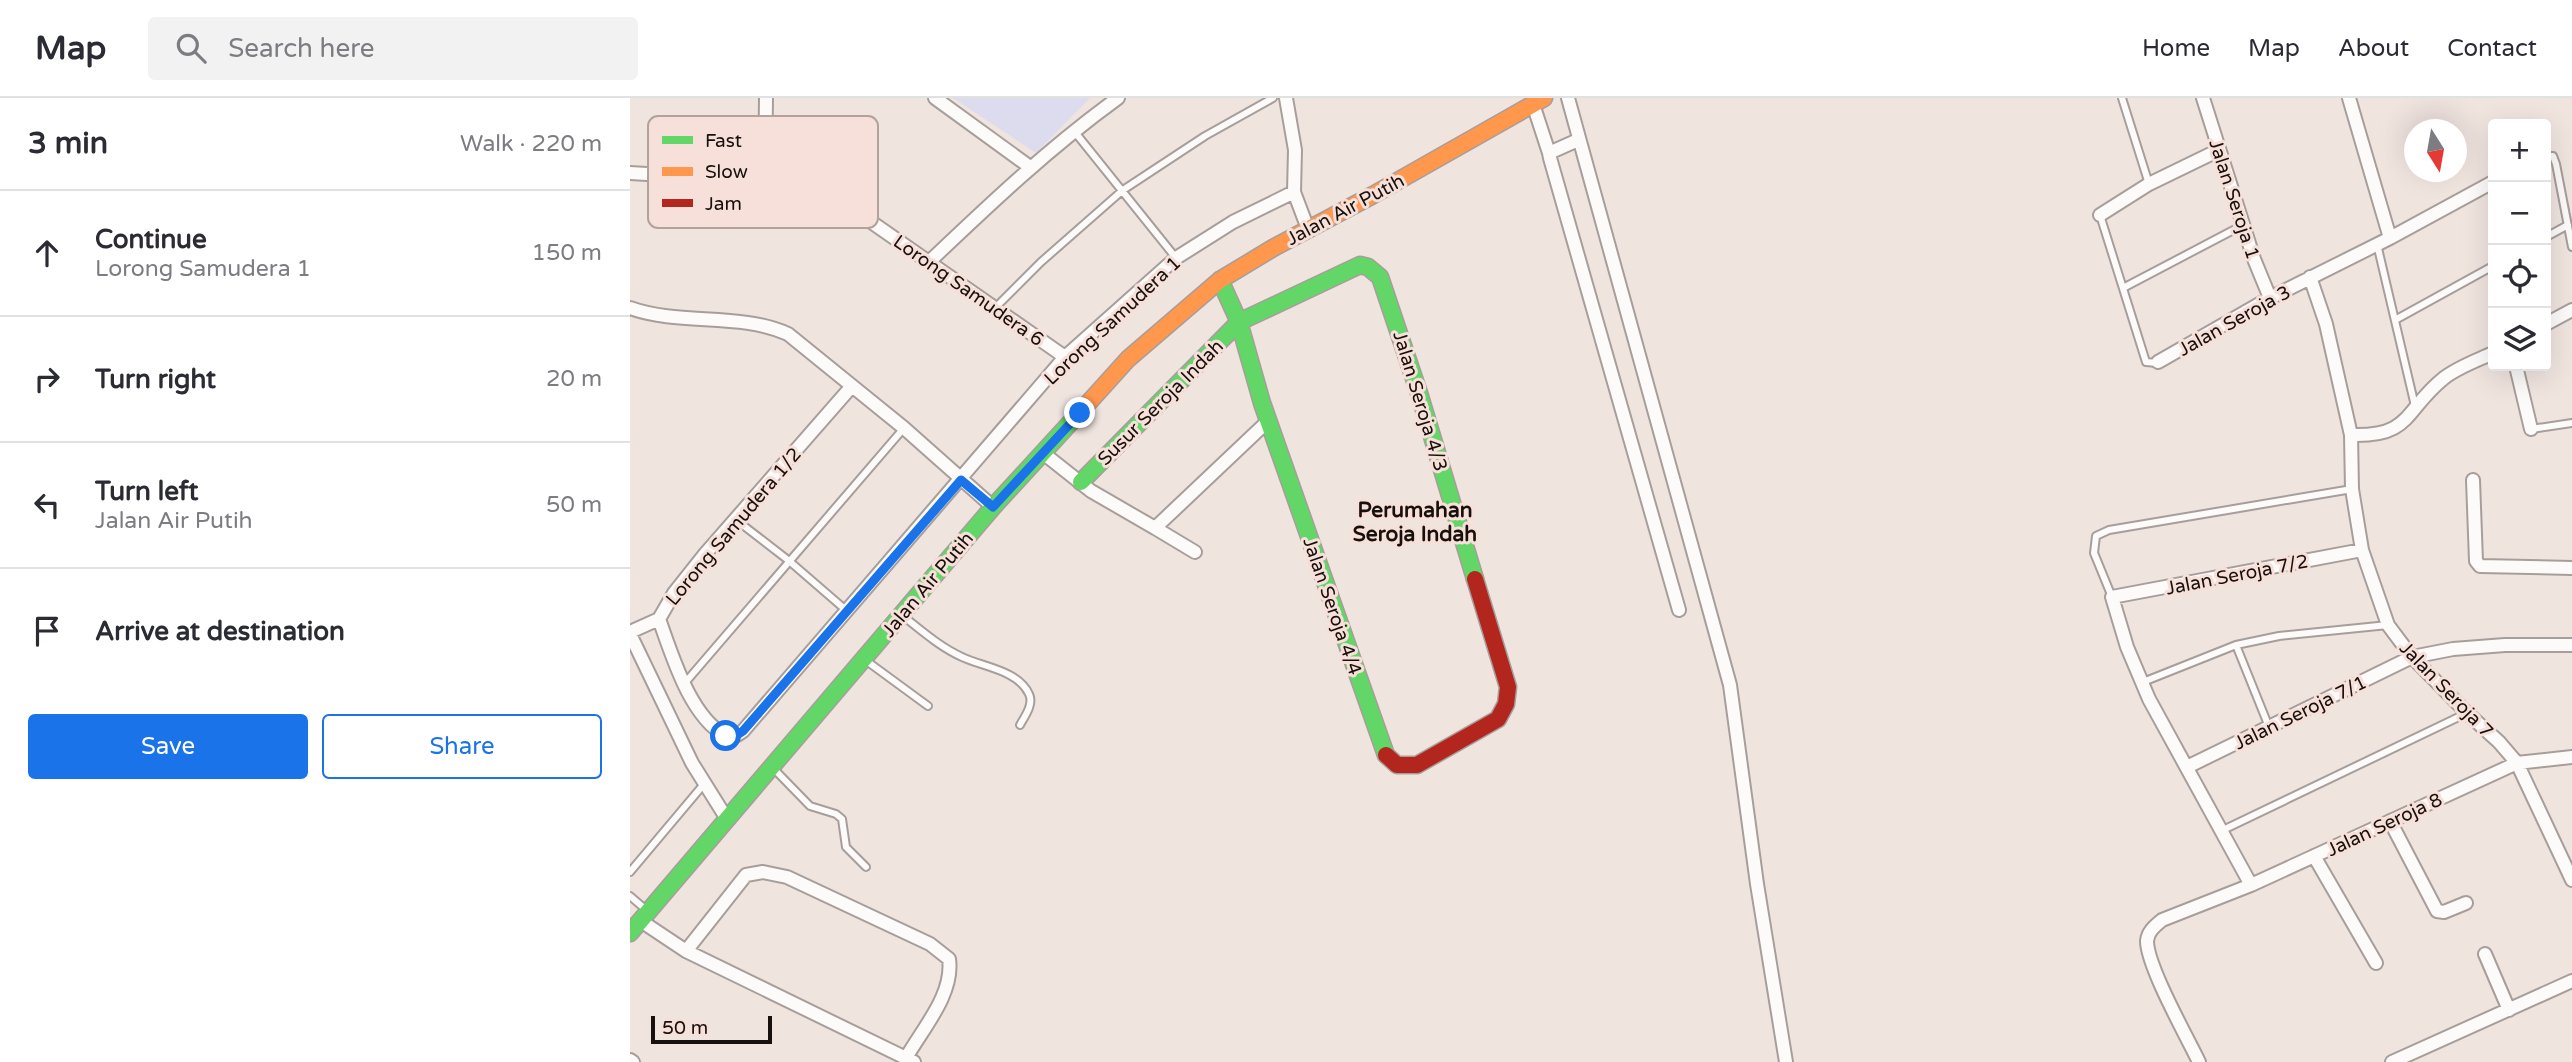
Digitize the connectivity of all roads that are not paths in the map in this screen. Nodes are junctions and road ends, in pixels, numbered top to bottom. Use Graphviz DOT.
graph roads {
  1 [pos="766,98"];
  2 [pos="935,98"];
  3 [pos="1118,98"];
  4 [pos="1273,98"];
  5 [pos="1286,98"];
  6 [pos="1568,98"];
  7 [pos="2122,98"];
  8 [pos="2203,98"];
  9 [pos="2349,98"];
  10 [pos="1539,101"];
  11 [pos="766,116"];
  12 [pos="1073,130"];
  13 [pos="1578,140"];
  14 [pos="2219,150"];
  15 [pos="1549,152"];
  16 [pos="2551,156"];
  17 [pos="1030,167"];
  18 [pos="630,173"];
  19 [pos="648,174"];
  20 [pos="2149,184"];
  21 [pos="2488,185"];
  22 [pos="1123,190"];
  23 [pos="1294,192"];
  24 [pos="2100,215"];
  25 [pos="2243,225"];
  26 [pos="2568,225"];
  27 [pos="878,227"];
  28 [pos="1307,229"];
  29 [pos="2551,234"];
  30 [pos="2390,238"];
  31 [pos="2377,244"];
  32 [pos="2572,247"];
  33 [pos="1176,258"];
  34 [pos="929,262"];
  35 [pos="2488,270"];
  36 [pos="2310,277"];
  37 [pos="1220,280"];
  38 [pos="2123,288"];
  39 [pos="2270,298"];
  40 [pos="630,308"];
  41 [pos="995,308"];
  42 [pos="2572,310"];
  43 [pos="2395,320"];
  44 [pos="2551,321"];
  45 [pos="1239,322"];
  46 [pos="2488,355"];
  47 [pos="1065,358"];
  48 [pos="2158,362"];
  49 [pos="2517,371"];
  50 [pos="852,386"];
  51 [pos="2416,407"];
  52 [pos="1268,421"];
  53 [pos="2572,423"];
  54 [pos="904,428"];
  55 [pos="2531,429"];
  56 [pos="2351,435"];
  57 [pos="1043,453"];
  58 [pos="961,480"];
  59 [pos="2473,480"];
  60 [pos="1081,482"];
  61 [pos="2353,489"];
  62 [pos="993,507"];
  63 [pos="734,519"];
  64 [pos="1155,528"];
  65 [pos="2362,550"];
  66 [pos="1195,552"];
  67 [pos="788,560"];
  68 [pos="2572,568"];
  69 [pos="2112,597"];
  70 [pos="1679,610"];
  71 [pos="847,611"];
  72 [pos="901,615"];
  73 [pos="659,619"];
  74 [pos="2388,625"];
  75 [pos="630,633"];
  76 [pos="2236,645"];
  77 [pos="2572,645"];
  78 [pos="2412,657"];
  79 [pos="863,659"];
  80 [pos="2142,682"];
  81 [pos="684,684"];
  82 [pos="928,706"];
  83 [pos="1505,710"];
  84 [pos="2467,713"];
  85 [pos="1020,725"];
  86 [pos="2269,727"];
  87 [pos="737,735"];
  88 [pos="2572,757"];
  89 [pos="2517,763"];
  90 [pos="772,766"];
  91 [pos="2188,767"];
  92 [pos="706,783"];
  93 [pos="727,819"];
  94 [pos="2390,821"];
  95 [pos="2222,830"];
  96 [pos="2314,856"];
  97 [pos="866,867"];
  98 [pos="630,872"];
  99 [pos="2572,880"];
  100 [pos="2251,886"];
  101 [pos="630,896"];
  102 [pos="2466,903"];
  103 [pos="640,922"];
  104 [pos="686,951"];
  105 [pos="2485,954"];
  106 [pos="2376,962"];
  107 [pos="2572,981"];
  108 [pos="2509,1010"];
  109 [pos="912,1061"];
  110 [pos="1786,1062"];
  111 [pos="2199,1062"];
  112 [pos="2392,1062"];
  1 -- 11 [label="street"];
  2 -- 17 [label="street"];
  3 -- 12 [label="street"];
  4 -- 22 [label="lane"];
  5 -- 23 [label="street"];
  6 -- 13 [label="street"];
  7 -- 20 [label="lane"];
  8 -- 14 [label="street, Jalan Seroja 1"];
  9 -- 30 [label="street"];
  10 -- 15 [label="street"];
  10 -- 28 [label="street, Jalan Air Putih"];
  12 -- 17 [label="street"];
  12 -- 22 [label="lane"];
  13 -- 15 [label="street"];
  13 -- 110 [label="street"];
  14 -- 20 [label="street"];
  14 -- 25 [label="street, Jalan Seroja 1"];
  15 -- 70 [label="street"];
  16 -- 26 [label="lane"];
  17 -- 34 [label="street"];
  18 -- 19 [label="street, Lorong Samudera 6"];
  20 -- 24 [label="street"];
  21 -- 30 [label="street, Jalan Seroja 3"];
  22 -- 33 [label="lane"];
  22 -- 41 [label="lane"];
  23 -- 28 [label="street"];
  23 -- 33 [label="street, Lorong Samudera 1"];
  24 -- 38 [label="lane"];
  25 -- 38 [label="lane"];
  25 -- 39 [label="street, Jalan Seroja 1"];
  26 -- 29 [label="lane"];
  26 -- 32 [label="lane"];
  27 -- 34 [label="street, Lorong Samudera 6"];
  28 -- 37 [label="street, Jalan Air Putih"];
  30 -- 31 [label="street, Jalan Seroja 3"];
  31 -- 36 [label="street, Jalan Seroja 3"];
  31 -- 43 [label="lane"];
  33 -- 47 [label="street, Lorong Samudera 1"];
  34 -- 41 [label="street, Lorong Samudera 6"];
  35 -- 43 [label="lane"];
  36 -- 39 [label="street, Jalan Seroja 3"];
  36 -- 56 [label="street, Jalan Seroja 7"];
  37 -- 45 [label="street, Jalan Seroja 4/4"];
  37 -- 57 [label="street, Jalan Air Putih"];
  38 -- 48 [label="lane"];
  39 -- 48 [label="street, Jalan Seroja 3"];
  40 -- 50 [label="street"];
  41 -- 47 [label="street, Lorong Samudera 6"];
  42 -- 44 [label="street"];
  43 -- 51 [label="lane"];
  45 -- 52 [label="street, Jalan Seroja 4/4"];
  45 -- 60 [label="street, Susur Seroja Indah"];
  45 -- 83 [label="street, Jalan Seroja 4/3"];
  46 -- 51 [label="street"];
  47 -- 58 [label="street, Lorong Samudera 1"];
  49 -- 55 [label="street"];
  50 -- 54 [label="street"];
  50 -- 63 [label="street, Lorong Samudera 1/2"];
  51 -- 56 [label="street"];
  52 -- 64 [label="street"];
  52 -- 83 [label="street, Jalan Seroja 4/4"];
  53 -- 55 [label="lane"];
  54 -- 58 [label="street"];
  54 -- 67 [label="lane"];
  56 -- 61 [label="street, Jalan Seroja 7"];
  57 -- 60 [label="street"];
  57 -- 62 [label="street, Jalan Air Putih"];
  58 -- 62 [label="street"];
  58 -- 71 [label="street, Lorong Samudera 1"];
  59 -- 68 [label="street"];
  60 -- 64 [label="street"];
  61 -- 65 [label="street, Jalan Seroja 7"];
  61 -- 69 [label="lane"];
  62 -- 72 [label="street, Jalan Air Putih"];
  63 -- 67 [label="lane"];
  63 -- 73 [label="street, Lorong Samudera 1/2"];
  64 -- 66 [label="street"];
  65 -- 69 [label="street, Jalan Seroja 7/2"];
  65 -- 74 [label="street, Jalan Seroja 7"];
  67 -- 71 [label="lane"];
  67 -- 81 [label="lane"];
  69 -- 80 [label="street"];
  71 -- 87 [label="street, Lorong Samudera 1"];
  72 -- 79 [label="street, Jalan Air Putih"];
  72 -- 85 [label="lane"];
  73 -- 75 [label="street"];
  73 -- 81 [label="street, Lorong Samudera 1/2"];
  74 -- 76 [label="lane"];
  74 -- 78 [label="street, Jalan Seroja 7"];
  75 -- 92 [label="street"];
  76 -- 80 [label="lane"];
  76 -- 86 [label="lane"];
  77 -- 78 [label="street, Jalan Seroja 7/1"];
  78 -- 84 [label="street, Jalan Seroja 7"];
  78 -- 86 [label="street, Jalan Seroja 7/1"];
  79 -- 82 [label="lane"];
  79 -- 90 [label="street, Jalan Air Putih"];
  80 -- 91 [label="street"];
  81 -- 87 [label="street, Lorong Samudera 1/2"];
  84 -- 89 [label="street, Jalan Seroja 7"];
  84 -- 95 [label="lane"];
  86 -- 91 [label="street, Jalan Seroja 7/1"];
  88 -- 89 [label="street, Jalan Seroja 8"];
  89 -- 94 [label="street, Jalan Seroja 8"];
  89 -- 99 [label="street, Jalan Seroja 7"];
  90 -- 93 [label="street, Jalan Air Putih"];
  90 -- 97 [label="lane"];
  91 -- 95 [label="street"];
  92 -- 93 [label="street"];
  92 -- 98 [label="lane"];
  93 -- 103 [label="street, Jalan Air Putih"];
  94 -- 96 [label="street, Jalan Seroja 8"];
  94 -- 102 [label="street"];
  95 -- 100 [label="street"];
  96 -- 100 [label="street, Jalan Seroja 8"];
  96 -- 106 [label="street"];
  100 -- 111 [label="street, Jalan Seroja 8"];
  101 -- 103 [label="lane"];
  103 -- 104 [label="street"];
  104 -- 109 [label="street"];
  104 -- 109 [label="street"];
  105 -- 108 [label="street"];
  107 -- 108 [label="street"];
  108 -- 112 [label="street"];
}
